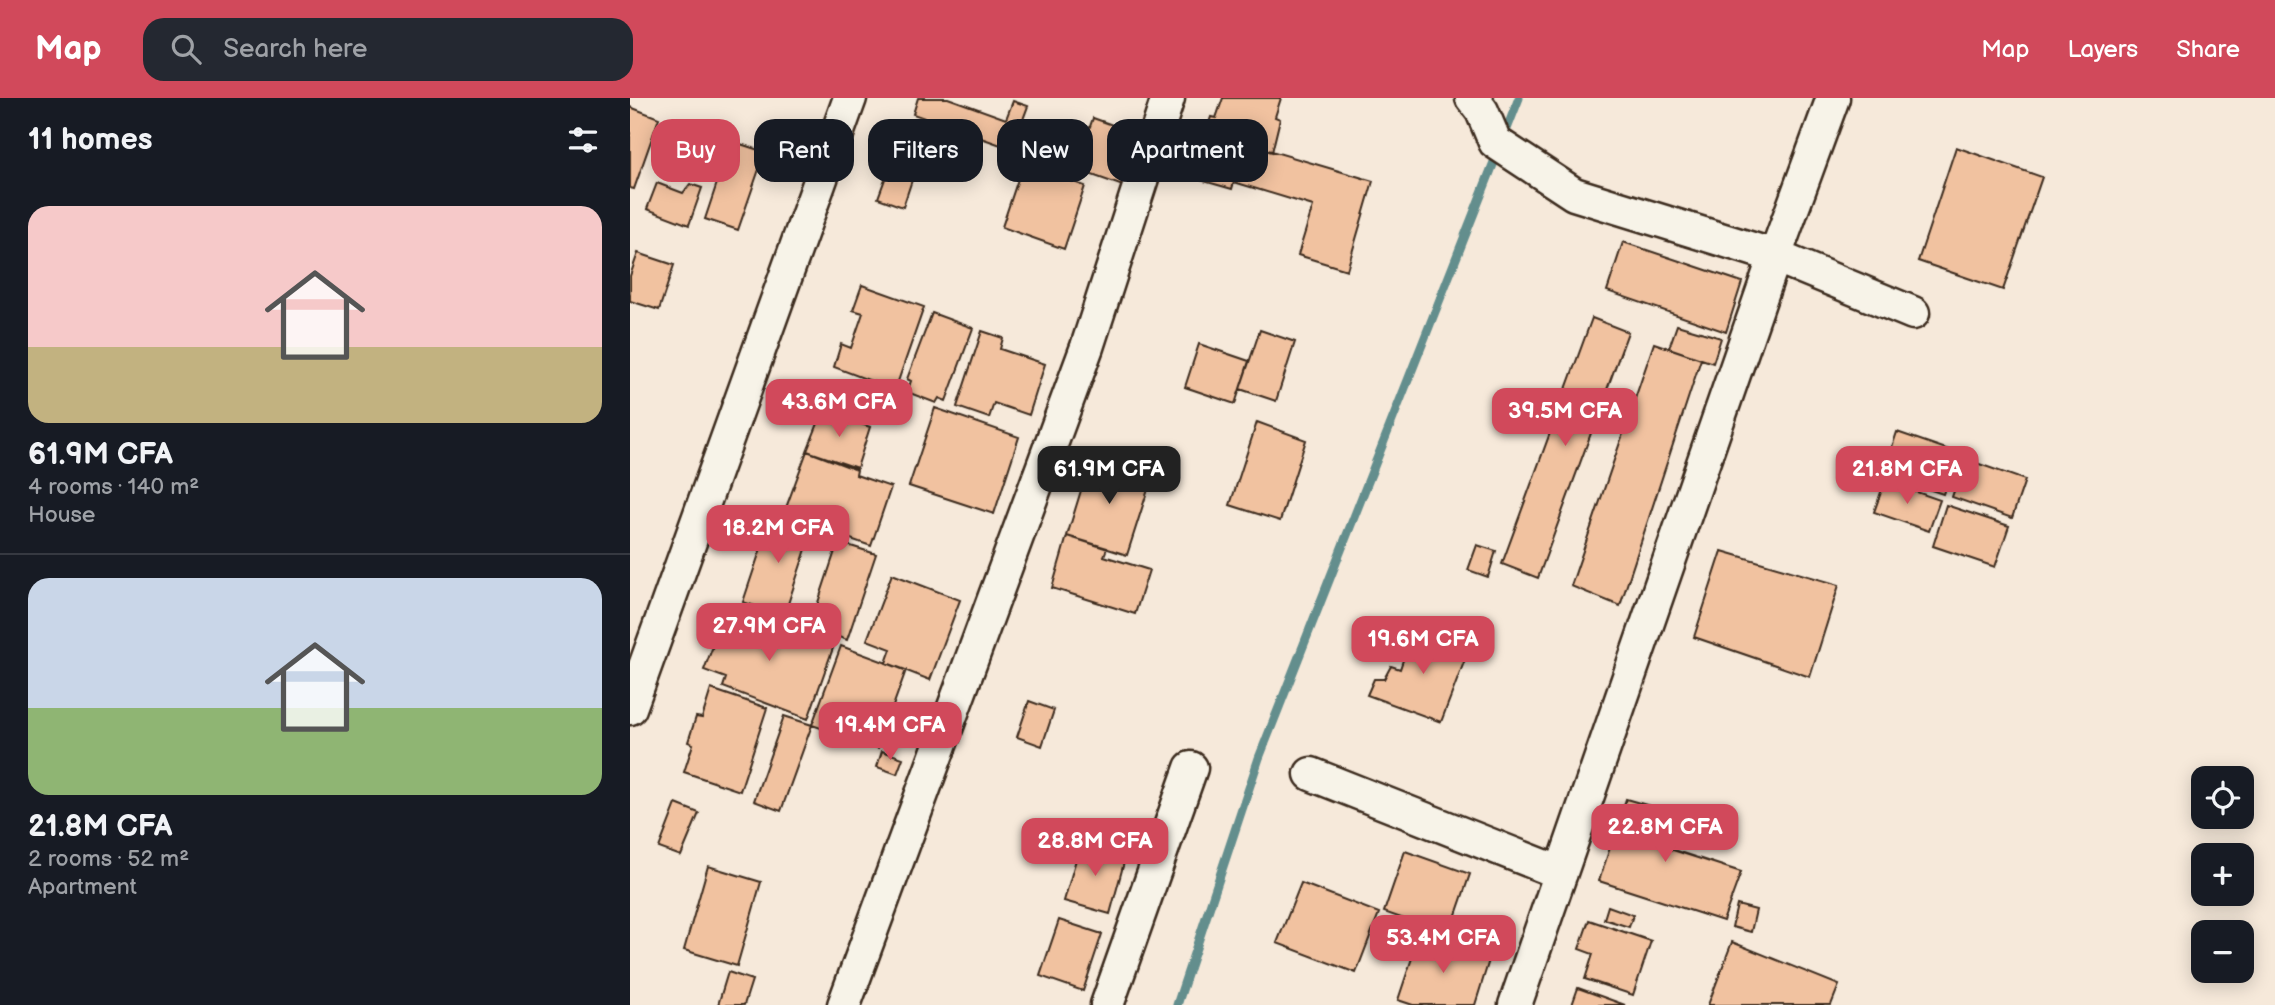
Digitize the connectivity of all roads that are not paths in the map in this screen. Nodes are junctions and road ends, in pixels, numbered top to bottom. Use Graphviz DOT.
graph roads {
  1 [pos="850,98"];
  2 [pos="1168,98"];
  3 [pos="1472,98"];
  4 [pos="1833,98"];
  5 [pos="1774,256"];
  6 [pos="1913,313"];
  7 [pos="630,708"];
  8 [pos="1191,768"];
  9 [pos="1311,774"];
  10 [pos="1561,873"];
  11 [pos="844,1005"];
  12 [pos="1108,1005"];
  13 [pos="1515,1005"];
  1 -- 7 [label="street"];
  2 -- 11 [label="street"];
  3 -- 5 [label="street"];
  4 -- 5 [label="street"];
  5 -- 6 [label="street"];
  5 -- 10 [label="street"];
  8 -- 12 [label="street"];
  9 -- 10 [label="street"];
  10 -- 13 [label="street"];
}
